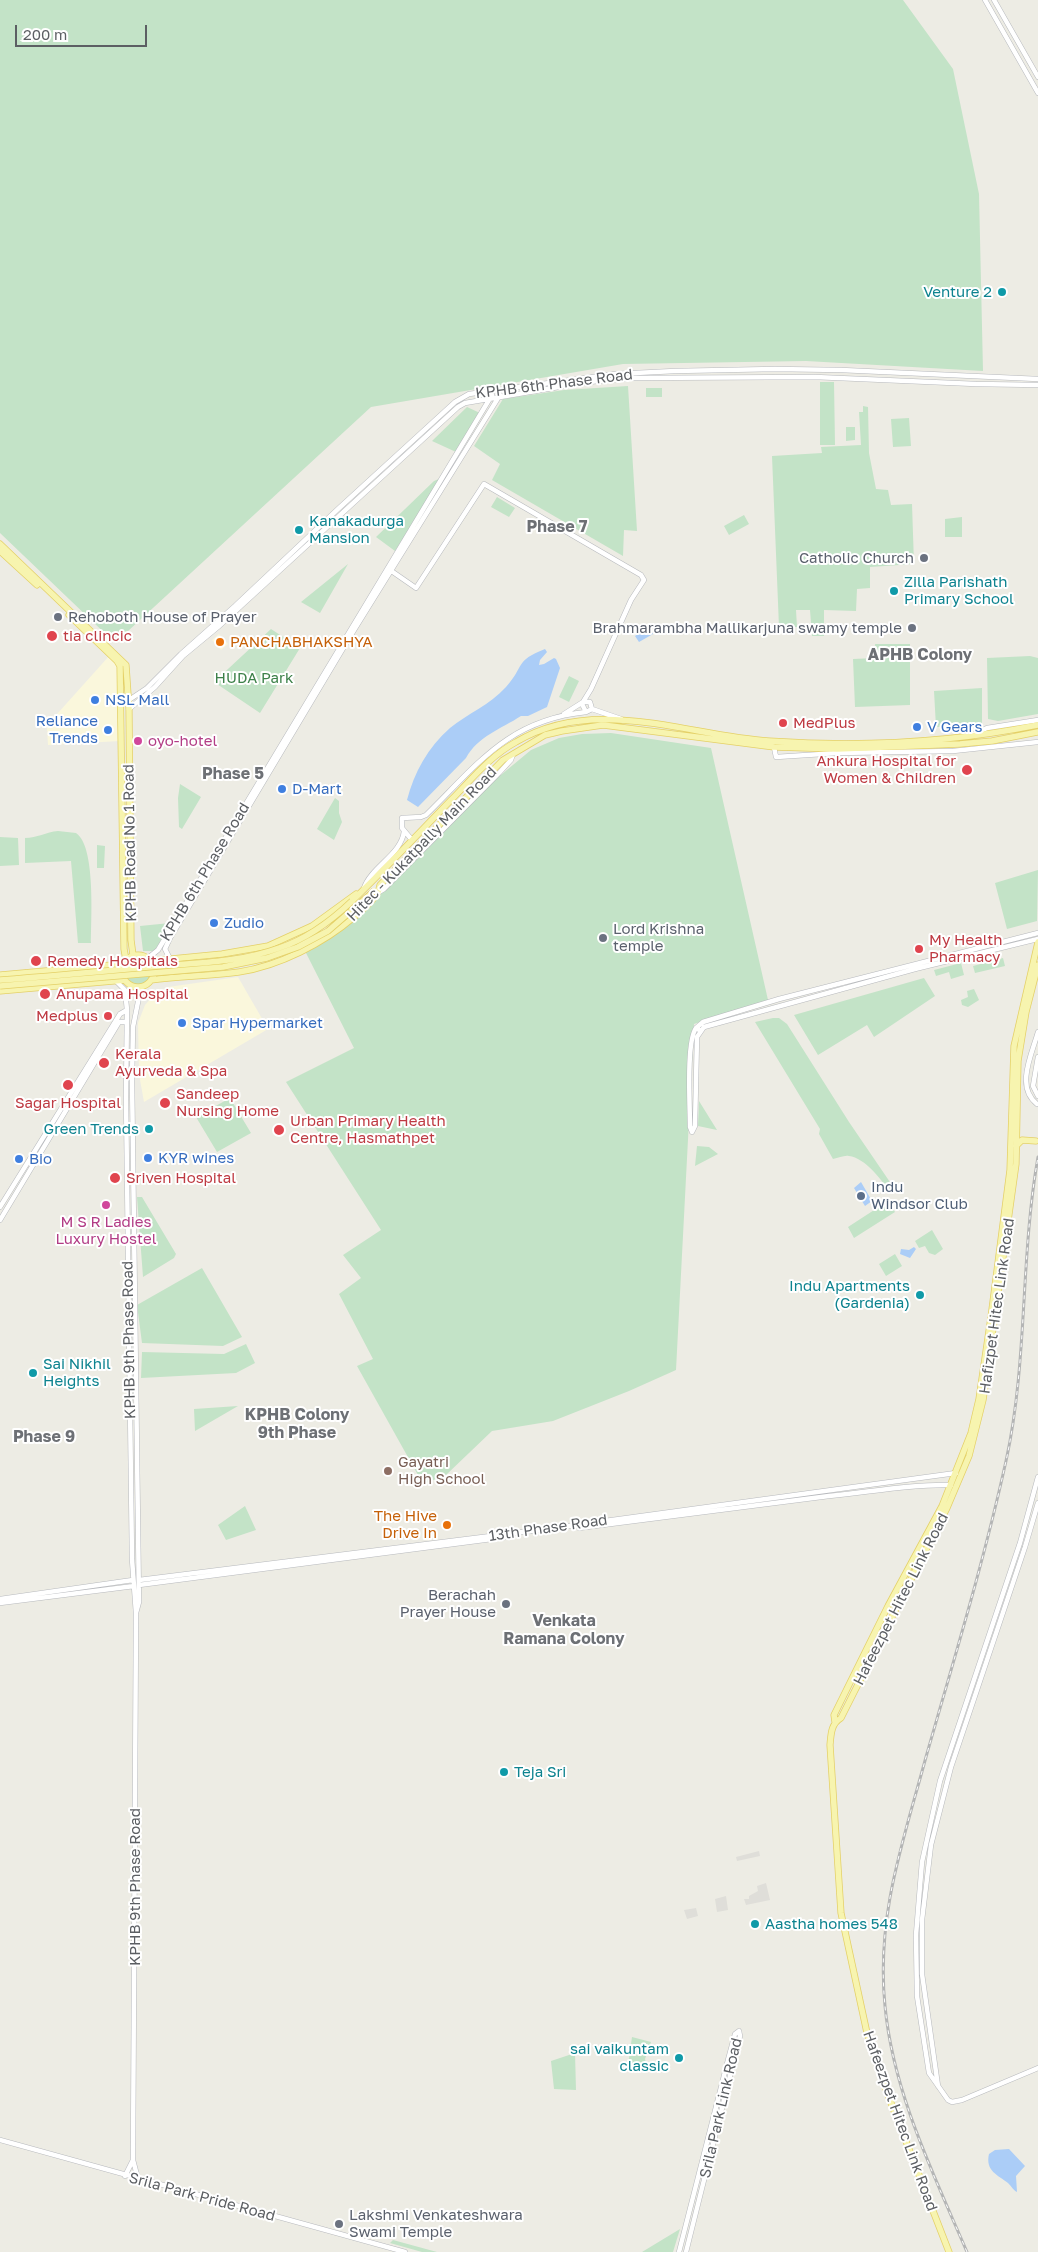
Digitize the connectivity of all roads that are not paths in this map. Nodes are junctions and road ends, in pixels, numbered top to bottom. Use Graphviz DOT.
graph roads {
  1 [pos="985,0"];
  2 [pos="994,0"];
  3 [pos="1038,76"];
  4 [pos="1038,93"];
  5 [pos="631,376"];
  6 [pos="1038,379"];
  7 [pos="1038,385"];
  8 [pos="494,390"];
  9 [pos="502,390"];
  10 [pos="500,395"];
  11 [pos="492,397"];
  12 [pos="0,544"];
  13 [pos="0,551"];
  14 [pos="390,570"];
  15 [pos="38,583"];
  16 [pos="591,688"];
  17 [pos="128,700"];
  18 [pos="584,702"];
  19 [pos="592,706"];
  20 [pos="129,709"];
  21 [pos="586,712"];
  22 [pos="564,714"];
  23 [pos="621,719"];
  24 [pos="1038,720"];
  25 [pos="1038,725"];
  26 [pos="1038,732"];
  27 [pos="964,738"];
  28 [pos="991,738"];
  29 [pos="1038,742"];
  30 [pos="774,747"];
  31 [pos="404,831"];
  32 [pos="412,840"];
  33 [pos="378,889"];
  34 [pos="362,891"];
  35 [pos="1038,933"];
  36 [pos="1038,940"];
  37 [pos="964,951"];
  38 [pos="133,955"];
  39 [pos="198,956"];
  40 [pos="965,957"];
  41 [pos="149,959"];
  42 [pos="170,959"];
  43 [pos="124,962"];
  44 [pos="1038,965"];
  45 [pos="0,975"];
  46 [pos="200,975"];
  47 [pos="0,980"];
  48 [pos="125,980"];
  49 [pos="151,980"];
  50 [pos="116,981"];
  51 [pos="0,986"];
  52 [pos="142,987"];
  53 [pos="0,991"];
  54 [pos="127,1010"];
  55 [pos="126,1022"];
  56 [pos="698,1029"];
  57 [pos="1038,1032"];
  58 [pos="1038,1057"];
  59 [pos="1038,1096"];
  60 [pos="1037,1104"];
  61 [pos="1036,1141"];
  62 [pos="1016,1146"];
  63 [pos="0,1207"];
  64 [pos="0,1220"];
  65 [pos="959,1473"];
  66 [pos="1038,1477"];
  67 [pos="904,1479"];
  68 [pos="954,1486"];
  69 [pos="904,1488"];
  70 [pos="1038,1503"];
  71 [pos="607,1522"];
  72 [pos="136,1583"];
  73 [pos="0,1600"];
  74 [pos="0,1603"];
  75 [pos="1038,2068"];
  76 [pos="938,2087"];
  77 [pos="0,2140"];
  78 [pos="133,2160"];
  79 [pos="124,2176"];
  80 [pos="138,2180"];
  81 [pos="405,2252"];
  82 [pos="679,2252"];
  83 [pos="686,2252"];
  84 [pos="949,2252"];
  1 -- 4 [label="street"];
  2 -- 3 [label="street"];
  5 -- 6 [label="street, KPHB 6th Phase Road"];
  5 -- 7 [label="street, KPHB 6th Phase Road"];
  5 -- 9 [label="street, KPHB 6th Phase Road"];
  5 -- 10 [label="street, KPHB 6th Phase Road"];
  8 -- 9 [label="street, KPHB 6th Phase Road"];
  8 -- 11 [label="street"];
  8 -- 17 [label="street, KPHB 6th Phase Road"];
  9 -- 10 [label="street"];
  10 -- 11 [label="street, KPHB 6th Phase Road"];
  10 -- 14 [label="street, KPHB 6th Phase Road"];
  11 -- 14 [label="street, KPHB 6th Phase Road"];
  11 -- 20 [label="street, KPHB 6th Phase Road"];
  12 -- 15 [label="main road, KPHB Road No 1 Road"];
  13 -- 15 [label="main road"];
  14 -- 16 [label="street"];
  14 -- 41 [label="street, KPHB 6th Phase Road"];
  14 -- 42 [label="street, KPHB 6th Phase Road"];
  15 -- 17 [label="main road, KPHB Road No 1 Road"];
  15 -- 43 [label="main road"];
  16 -- 18 [label="street"];
  16 -- 19 [label="street"];
  17 -- 20 [label="main road, KPHB Road No 1 Road"];
  18 -- 19 [label="street"];
  18 -- 21 [label="street"];
  18 -- 22 [label="street"];
  19 -- 21 [label="street"];
  19 -- 23 [label="street"];
  20 -- 38 [label="main road, KPHB Road No 1 Road"];
  21 -- 22 [label="street"];
  22 -- 31 [label="street"];
  23 -- 27 [label="main road, Hitec - Kukatpally Main Road"];
  23 -- 32 [label="main road, Hitec - Kukatpally Main Road"];
  24 -- 27 [label="street"];
  25 -- 28 [label="main road"];
  26 -- 28 [label="main road"];
  27 -- 28 [label="main road, Hitec - Kukatpally Main Road"];
  28 -- 30 [label="main road, Hitec - Kukatpally Main Road"];
  29 -- 30 [label="street"];
  30 -- 33 [label="main road, Hitec - Kukatpally Main Road"];
  31 -- 32 [label="street"];
  31 -- 34 [label="street"];
  32 -- 34 [label="main road, Hitec - Kukatpally Main Road"];
  33 -- 46 [label="main road, Hitec - Kukatpally Main Road"];
  33 -- 51 [label="main road, bridge"];
  34 -- 39 [label="main road, Hitec - Kukatpally Main Road"];
  34 -- 47 [label="main road, bridge"];
  35 -- 37 [label="street"];
  36 -- 40 [label="street"];
  36 -- 65 [label="main road"];
  37 -- 40 [label="street"];
  37 -- 56 [label="street"];
  38 -- 41 [label="main road"];
  38 -- 43 [label="main road"];
  39 -- 42 [label="main road, Hitec - Kukatpally Main Road"];
  39 -- 46 [label="main road"];
  40 -- 56 [label="street"];
  41 -- 42 [label="main road, Hitec - Kukatpally Main Road"];
  41 -- 49 [label="main road"];
  43 -- 45 [label="main road"];
  43 -- 48 [label="main road"];
  44 -- 62 [label="main road, Hafizpet Hitec Link Road"];
  46 -- 49 [label="main road, Hitec - Kukatpally Main Road"];
  48 -- 50 [label="main road"];
  48 -- 52 [label="main road"];
  49 -- 52 [label="main road"];
  50 -- 53 [label="main road"];
  50 -- 54 [label="street, KPHB 9th Phase Road"];
  52 -- 72 [label="street, KPHB 9th Phase Road"];
  54 -- 55 [label="street, KPHB 9th Phase Road"];
  54 -- 63 [label="street"];
  55 -- 64 [label="street"];
  55 -- 72 [label="street, KPHB 9th Phase Road"];
  56 -- 56 [label="street"];
  57 -- 60 [label="street"];
  58 -- 59 [label="street"];
  61 -- 62 [label="main road"];
  62 -- 65 [label="main road, Hafizpet Hitec Link Road"];
  65 -- 67 [label="street, 13th Phase Road"];
  65 -- 68 [label="main road, Hafeezpet Hitec Link Road"];
  66 -- 76 [label="street"];
  67 -- 69 [label="street"];
  67 -- 71 [label="street, 13th Phase Road"];
  68 -- 69 [label="street, 13th Phase Road"];
  68 -- 84 [label="main road, Hafeezpet Hitec Link Road"];
  69 -- 71 [label="street, 13th Phase Road"];
  70 -- 76 [label="street"];
  71 -- 72 [label="street, 13th Phase Road"];
  72 -- 73 [label="street"];
  72 -- 74 [label="street"];
  72 -- 78 [label="street, KPHB 9th Phase Road"];
  75 -- 76 [label="street"];
  77 -- 79 [label="street, Srila Park Pride Road"];
  78 -- 79 [label="street, KPHB 9th Phase Road"];
  78 -- 80 [label="street, KPHB 9th Phase Road"];
  79 -- 80 [label="street, Srila Park Pride Road"];
  80 -- 81 [label="street, Srila Park Pride Road"];
  82 -- 83 [label="street, Srila Park Link Road"];
}
